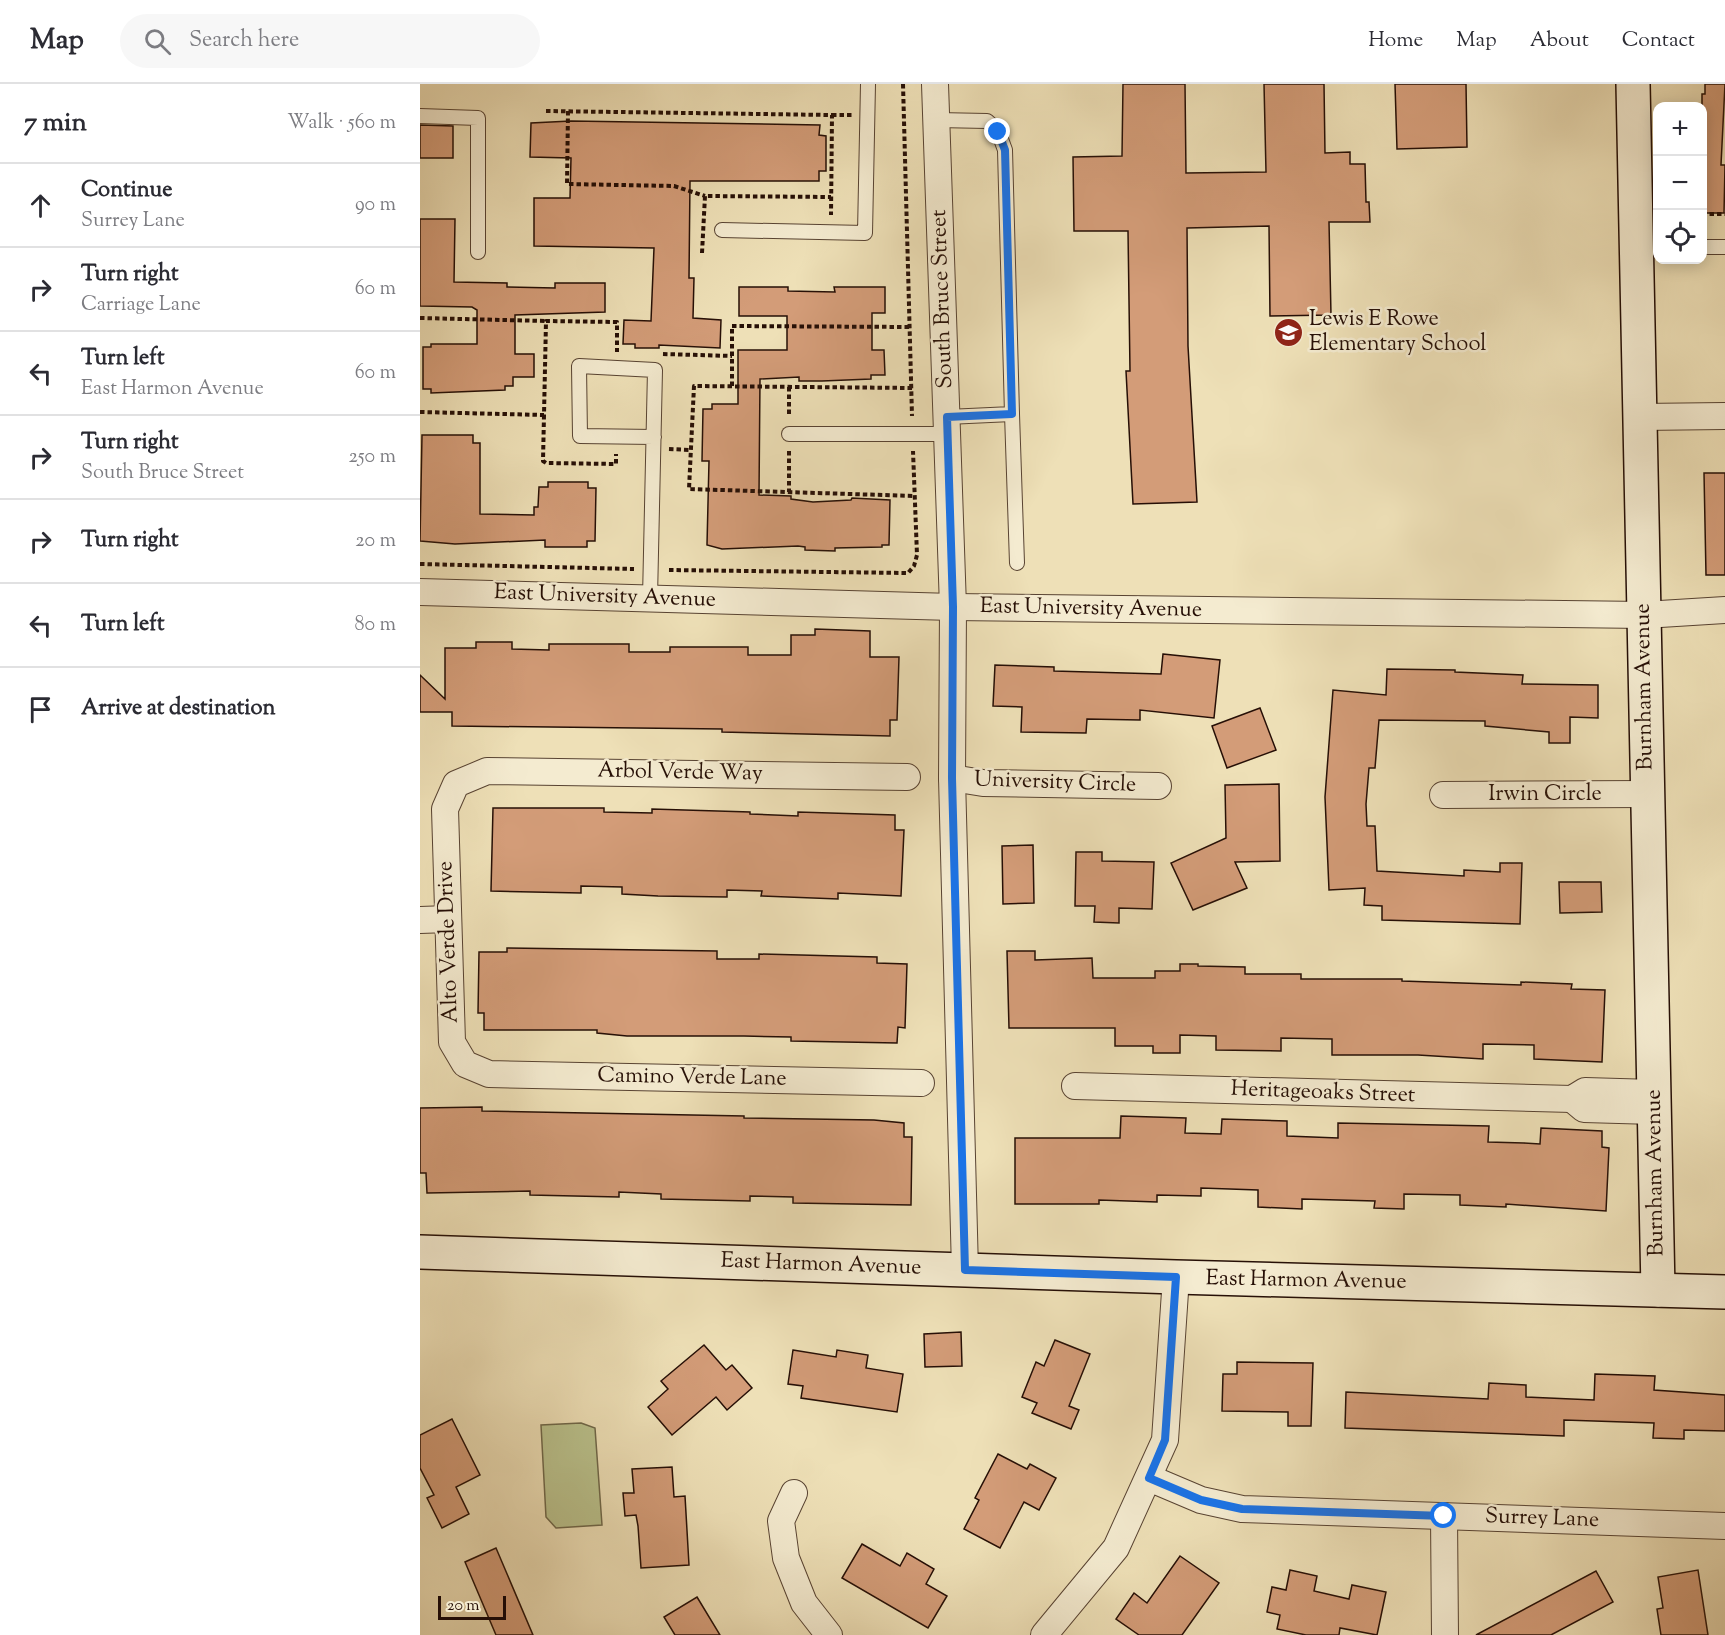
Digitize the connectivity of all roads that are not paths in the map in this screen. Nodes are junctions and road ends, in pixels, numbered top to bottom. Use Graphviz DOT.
graph roads {
  1 [pos="868,84"];
  2 [pos="935,84"];
  3 [pos="1633,84"];
  4 [pos="420,116"];
  5 [pos="937,120"];
  6 [pos="722,230"];
  7 [pos="1707,247"];
  8 [pos="1725,247"];
  9 [pos="478,252"];
  10 [pos="1012,414"];
  11 [pos="1725,416"];
  12 [pos="1640,417"];
  13 [pos="947,426"];
  14 [pos="789,434"];
  15 [pos="654,437"];
  16 [pos="1017,563"];
  17 [pos="420,592"];
  18 [pos="650,598"];
  19 [pos="953,607"];
  20 [pos="1725,610"];
  21 [pos="1644,615"];
  22 [pos="907,777"];
  23 [pos="952,778"];
  24 [pos="456,784"];
  25 [pos="1158,786"];
  26 [pos="1647,794"];
  27 [pos="1443,795"];
  28 [pos="420,920"];
  29 [pos="448,920"];
  30 [pos="465,1064"];
  31 [pos="921,1083"];
  32 [pos="1075,1086"];
  33 [pos="1654,1102"];
  34 [pos="420,1252"];
  35 [pos="965,1270"];
  36 [pos="1176,1277"];
  37 [pos="1658,1290"];
  38 [pos="1725,1292"];
  39 [pos="1149,1478"];
  40 [pos="794,1493"];
  41 [pos="1444,1516"];
  42 [pos="1725,1526"];
  43 [pos="829,1635"];
  44 [pos="1044,1635"];
  45 [pos="1445,1635"];
  1 -- 6 [label="lane"];
  2 -- 5 [label="street, South Bruce Street"];
  3 -- 12 [label="main road, Burnham Avenue"];
  4 -- 9 [label="lane"];
  5 -- 10 [label="lane"];
  5 -- 13 [label="street, South Bruce Street"];
  7 -- 8 [label="lane"];
  10 -- 13 [label="lane"];
  10 -- 16 [label="lane"];
  11 -- 12 [label="street"];
  12 -- 21 [label="main road, Burnham Avenue"];
  13 -- 14 [label="lane"];
  13 -- 19 [label="street, South Bruce Street"];
  15 -- 15 [label="lane"];
  15 -- 18 [label="lane"];
  17 -- 18 [label="street, East University Avenue"];
  18 -- 19 [label="street, East University Avenue"];
  19 -- 21 [label="street, East University Avenue"];
  19 -- 23 [label="street, South Bruce Street"];
  20 -- 21 [label="street, East University Avenue"];
  21 -- 26 [label="main road, Burnham Avenue"];
  22 -- 24 [label="street, Arbol Verde Way"];
  23 -- 25 [label="street, University Circle"];
  23 -- 35 [label="street, South Bruce Street"];
  24 -- 29 [label="street, Alto Verde Drive"];
  26 -- 27 [label="street, Irwin Circle"];
  26 -- 33 [label="main road, Burnham Avenue"];
  28 -- 29 [label="street"];
  29 -- 30 [label="street, Alto Verde Drive"];
  30 -- 31 [label="street, Camino Verde Lane"];
  32 -- 33 [label="street, Heritageoaks Street"];
  33 -- 37 [label="main road, Burnham Avenue"];
  34 -- 35 [label="main road, East Harmon Avenue"];
  35 -- 36 [label="main road, East Harmon Avenue"];
  36 -- 37 [label="main road, East Harmon Avenue"];
  36 -- 39 [label="street"];
  37 -- 38 [label="main road, East Harmon Avenue"];
  39 -- 41 [label="street, Surrey Lane"];
  39 -- 44 [label="street"];
  40 -- 43 [label="street"];
  41 -- 42 [label="street, Surrey Lane"];
  41 -- 45 [label="street"];
}
